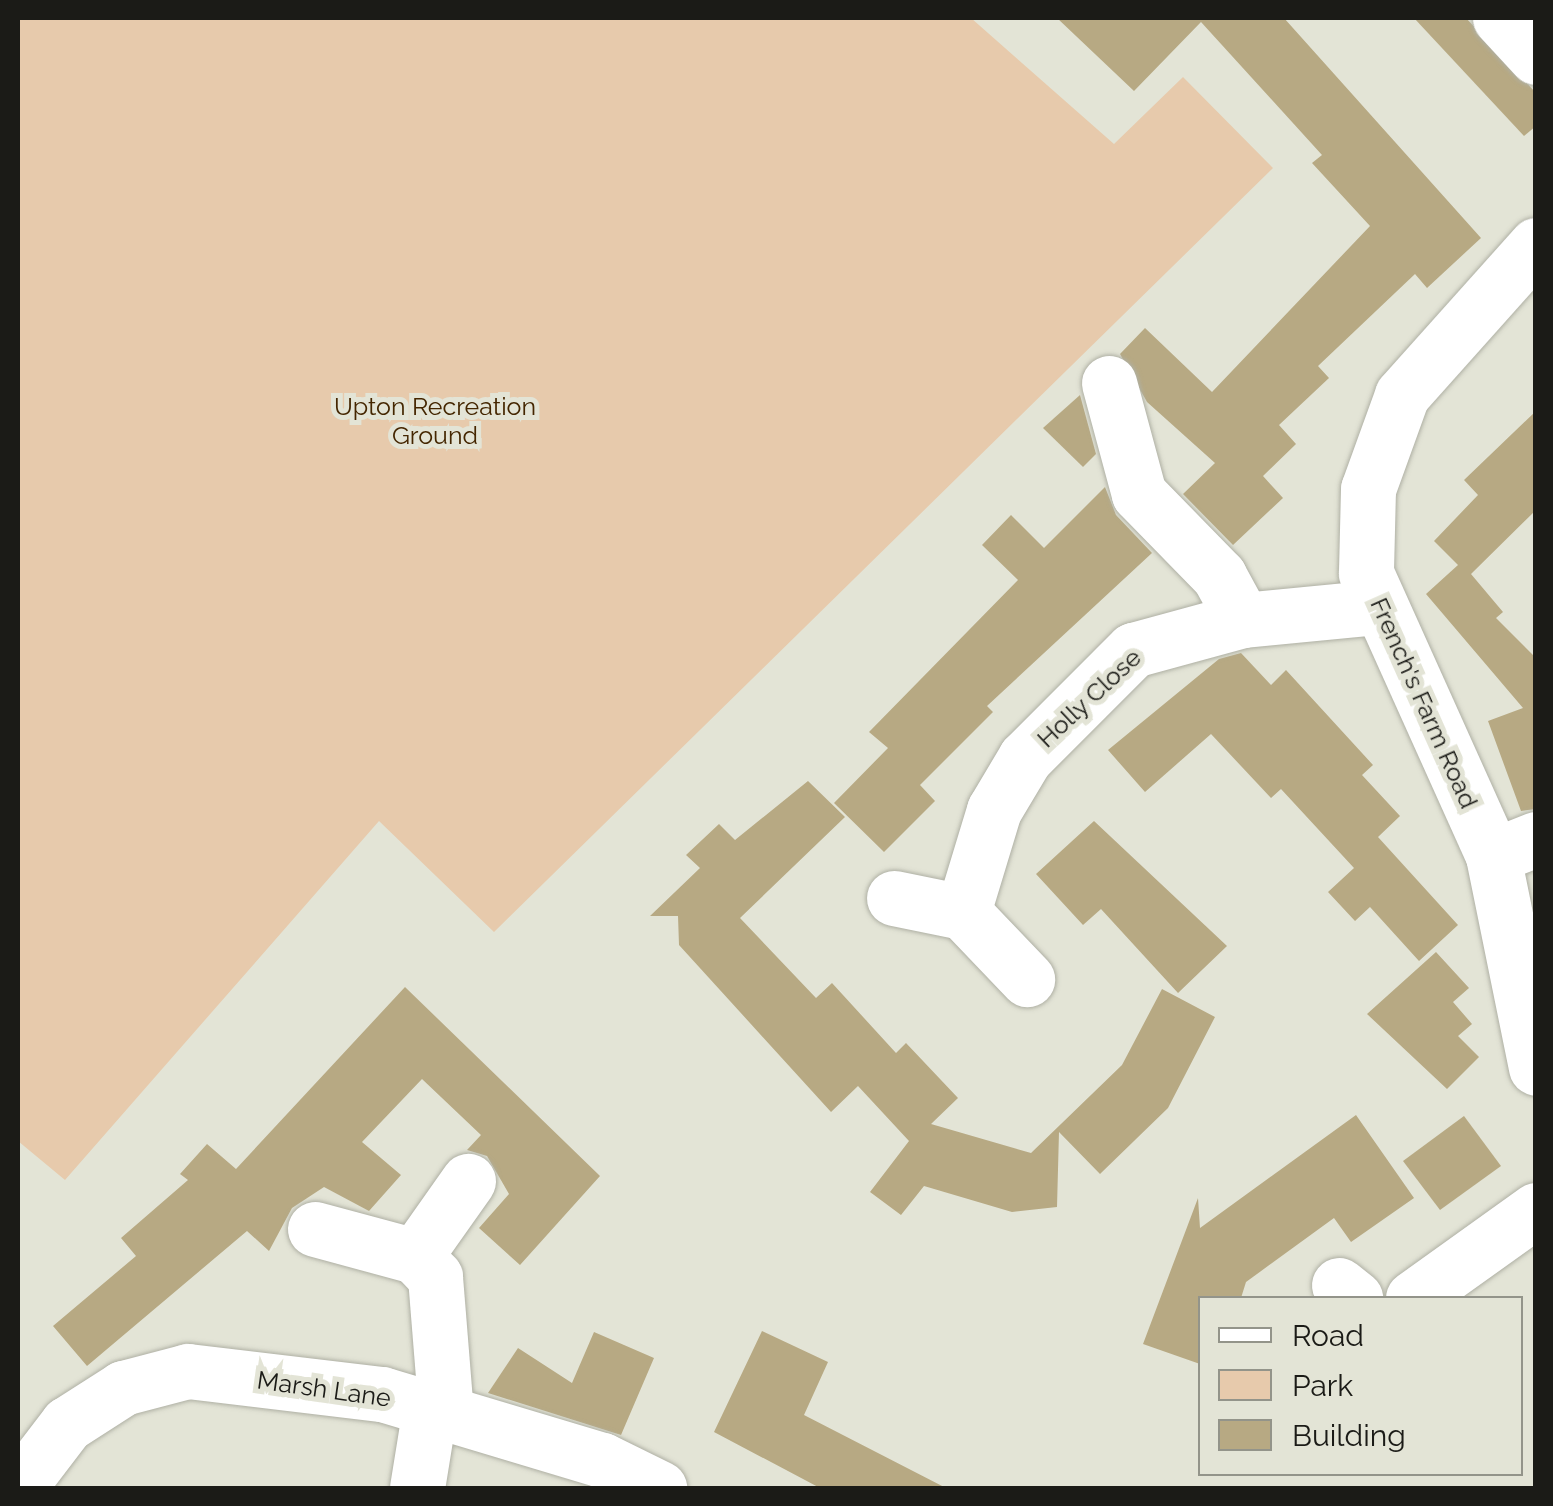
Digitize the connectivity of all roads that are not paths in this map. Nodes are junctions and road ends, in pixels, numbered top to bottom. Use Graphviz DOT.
graph roads {
  1 [pos="1500,18"];
  2 [pos="1536,57"];
  3 [pos="1536,244"];
  4 [pos="1110,383"];
  5 [pos="1378,606"];
  6 [pos="1243,620"];
  7 [pos="1514,847"];
  8 [pos="894,898"];
  9 [pos="963,912"];
  10 [pos="1027,979"];
  11 [pos="1536,1068"];
  12 [pos="468,1182"];
  13 [pos="1536,1210"];
  14 [pos="315,1229"];
  15 [pos="416,1256"];
  16 [pos="1416,1296"];
  17 [pos="438,1410"];
  18 [pos="18,1488"];
  19 [pos="417,1488"];
  20 [pos="659,1488"];
  1 -- 2 [label="street"];
  3 -- 5 [label="street, French's Farm Road"];
  4 -- 6 [label="street"];
  5 -- 6 [label="street, Holly Close"];
  5 -- 7 [label="street, French's Farm Road"];
  6 -- 9 [label="street, Holly Close"];
  7 -- 11 [label="street, French's Farm Road"];
  8 -- 9 [label="street"];
  9 -- 10 [label="street"];
  12 -- 15 [label="street"];
  13 -- 16 [label="street"];
  14 -- 15 [label="street"];
  15 -- 17 [label="street"];
  17 -- 18 [label="street, Marsh Lane"];
  17 -- 19 [label="street"];
  17 -- 20 [label="street, Marsh Lane"];
}
